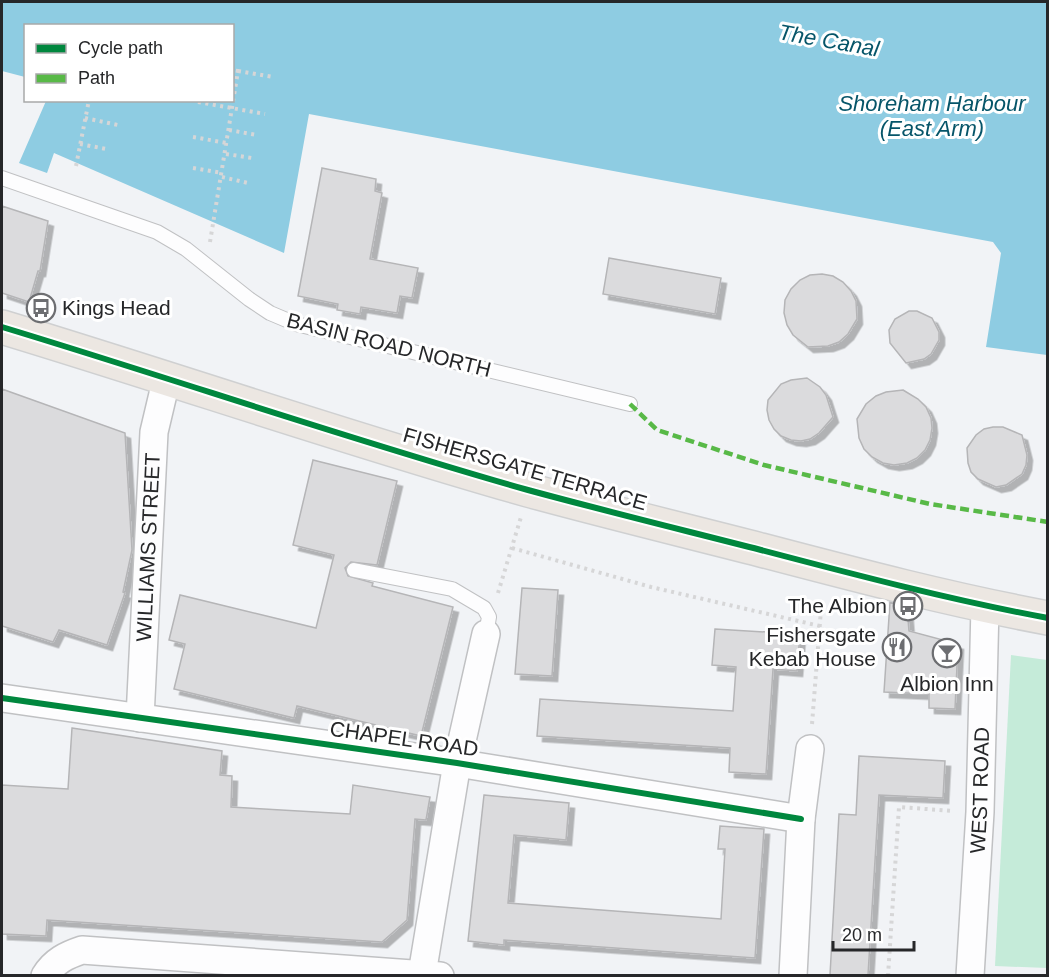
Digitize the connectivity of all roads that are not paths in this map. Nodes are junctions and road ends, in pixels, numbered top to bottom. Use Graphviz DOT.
graph roads {
  1 [pos="2,178"];
  2 [pos="2,327"];
  3 [pos="167,377"];
  4 [pos="630,404"];
  5 [pos="354,570"];
  6 [pos="985,606"];
  7 [pos="1047,618"];
  8 [pos="486,634"];
  9 [pos="2,698"];
  10 [pos="140,718"];
  11 [pos="810,749"];
  12 [pos="457,763"];
  13 [pos="801,819"];
  14 [pos="45,975"];
  15 [pos="431,975"];
  16 [pos="793,975"];
  17 [pos="970,975"];
  1 -- 4 [label="lane, BASIN ROAD NORTH"];
  2 -- 3 [label="main road, FISHERSGATE TERRACE"];
  3 -- 6 [label="main road, FISHERSGATE TERRACE"];
  3 -- 10 [label="street, WILLIAMS STREET"];
  5 -- 8 [label="lane"];
  6 -- 7 [label="main road, FISHERSGATE TERRACE"];
  6 -- 17 [label="street, WEST ROAD"];
  8 -- 12 [label="street"];
  9 -- 10 [label="street, CHAPEL ROAD"];
  10 -- 12 [label="street, CHAPEL ROAD"];
  11 -- 13 [label="street"];
  12 -- 13 [label="street, CHAPEL ROAD"];
  12 -- 15 [label="street"];
  13 -- 16 [label="street"];
  14 -- 15 [label="street"];
}
